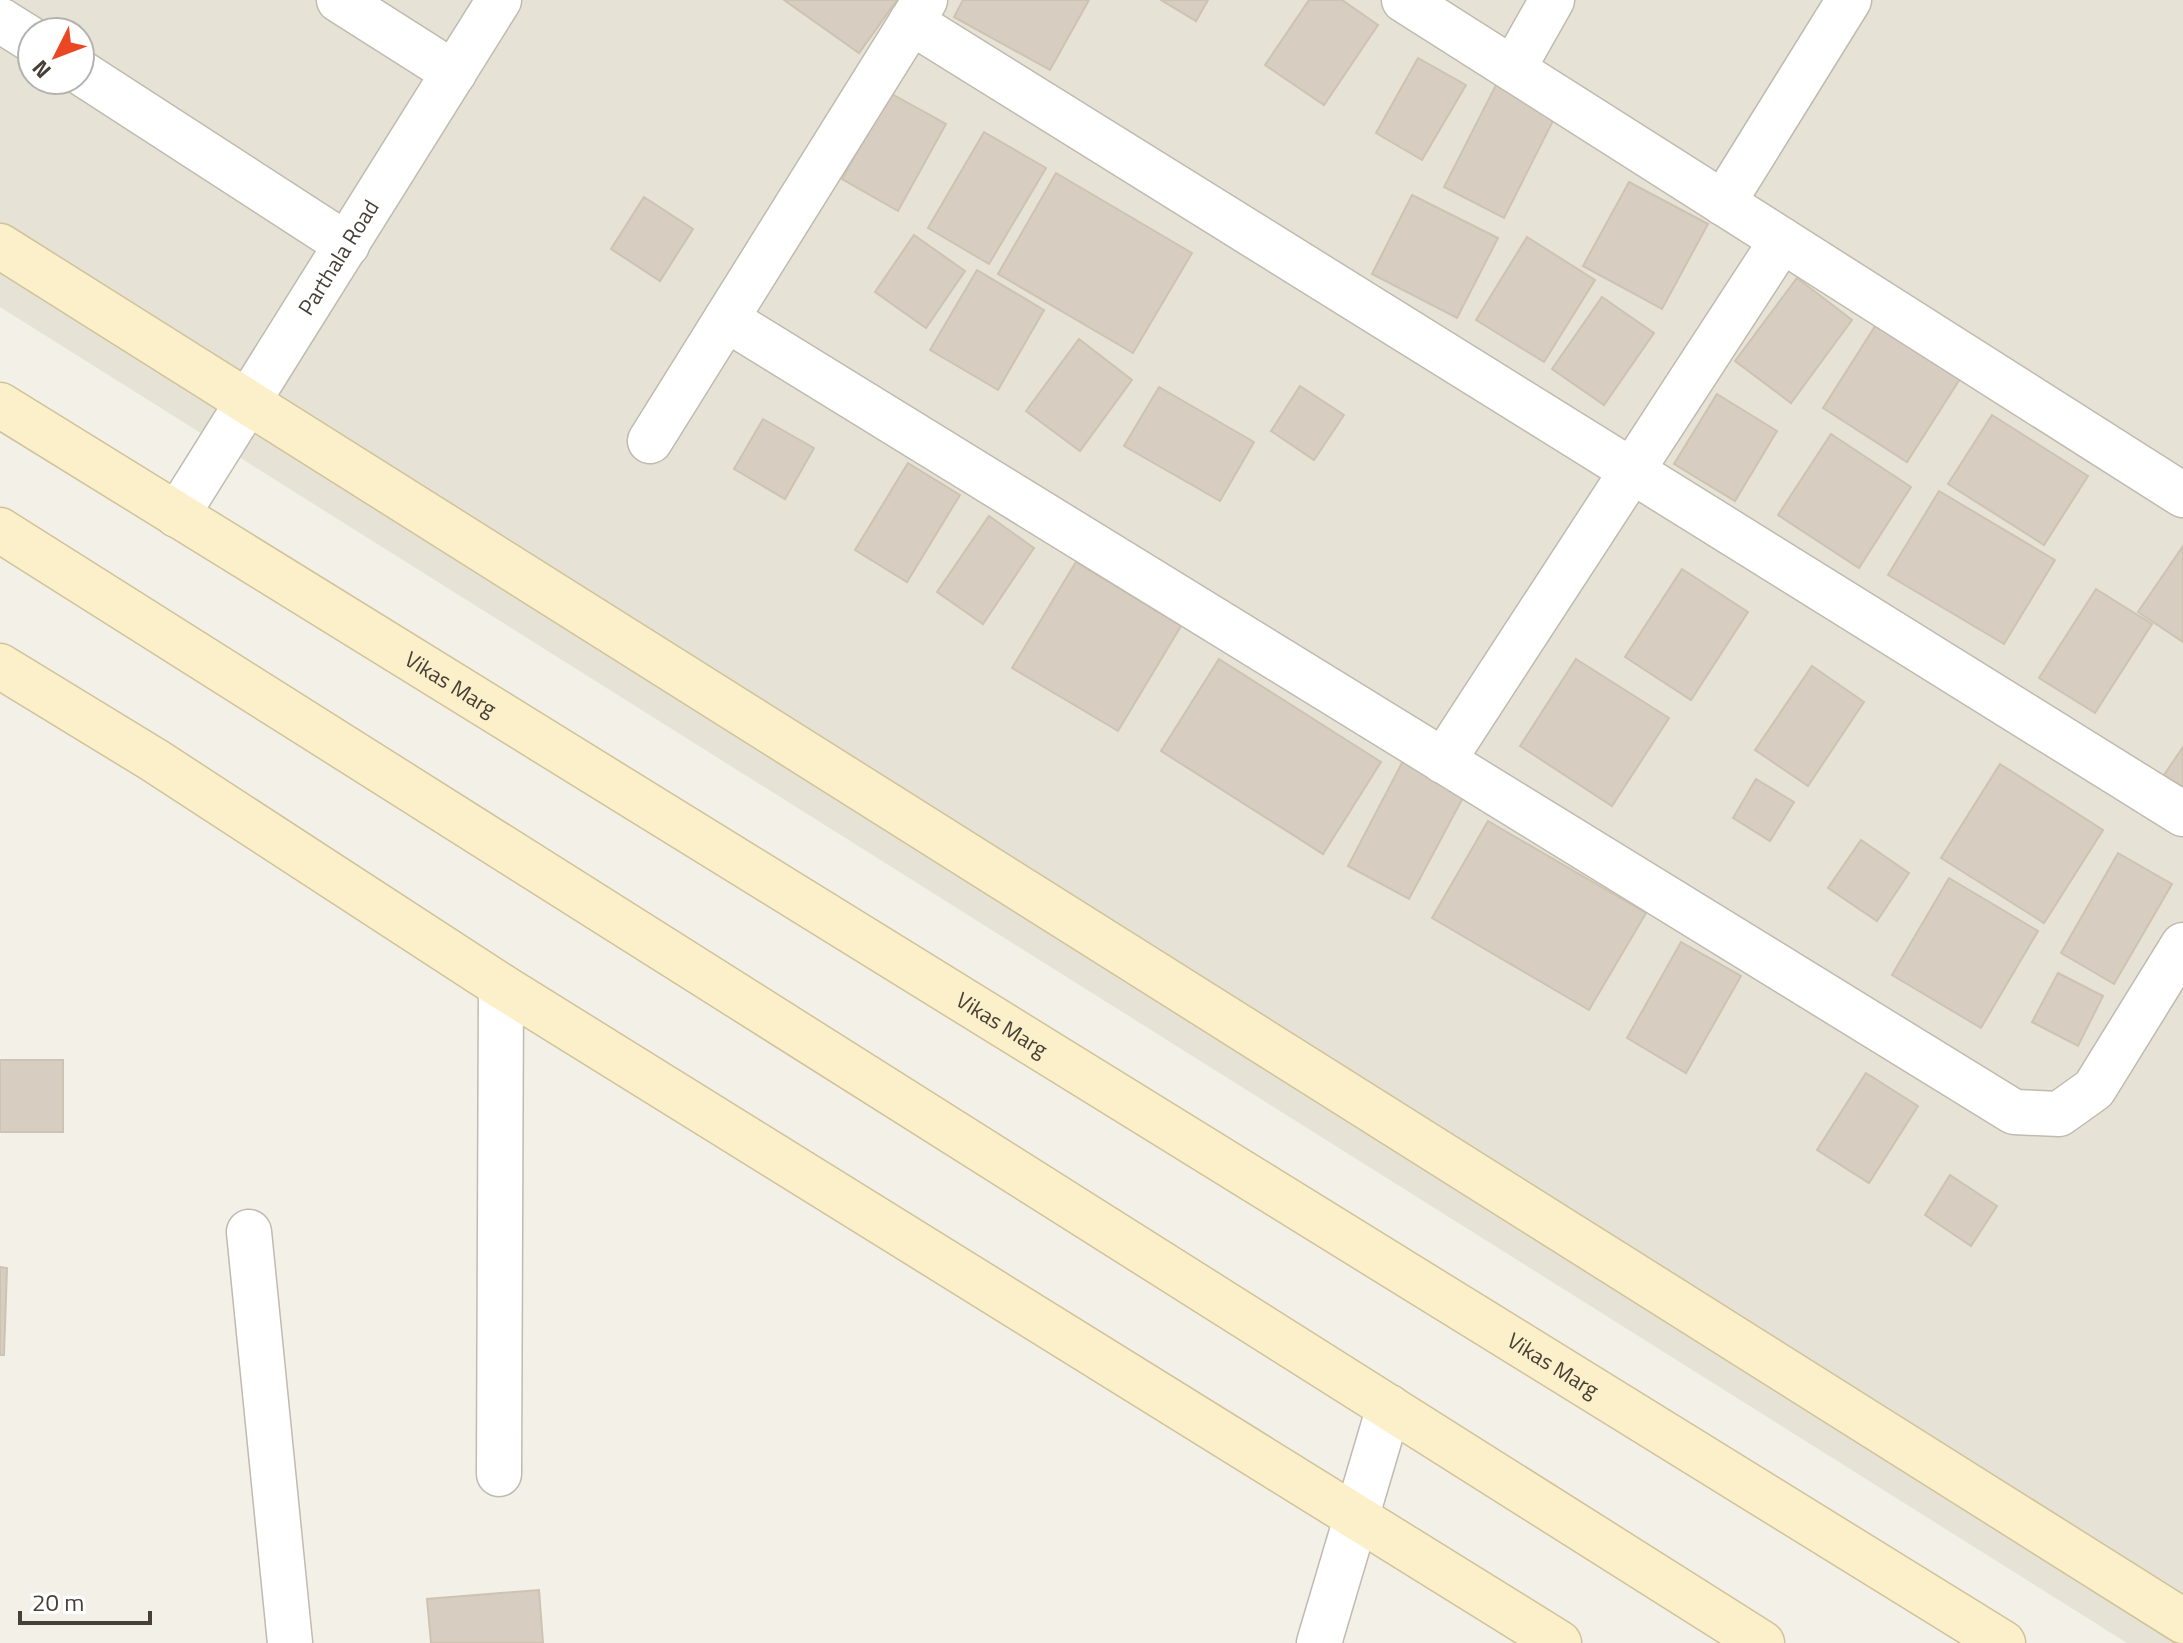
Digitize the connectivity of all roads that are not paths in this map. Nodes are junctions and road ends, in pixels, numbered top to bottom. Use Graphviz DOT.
graph roads {
  1 [pos="339,0"];
  2 [pos="499,0"];
  3 [pos="1404,0"];
  4 [pos="1552,0"];
  5 [pos="1849,0"];
  6 [pos="918,11"];
  7 [pos="1513,69"];
  8 [pos="454,73"];
  9 [pos="96,82"];
  10 [pos="1723,203"];
  11 [pos="1782,240"];
  12 [pos="347,245"];
  13 [pos="0,246"];
  14 [pos="726,319"];
  15 [pos="248,402"];
  16 [pos="0,405"];
  17 [pos="650,441"];
  18 [pos="1632,469"];
  19 [pos="2183,495"];
  20 [pos="177,515"];
  21 [pos="0,530"];
  22 [pos="0,666"];
  23 [pos="1443,761"];
  24 [pos="2183,814"];
  25 [pos="2183,945"];
  26 [pos="501,986"];
  27 [pos="249,1232"];
  28 [pos="1389,1407"];
  29 [pos="499,1474"];
  30 [pos="1355,1516"];
  31 [pos="2183,1621"];
  32 [pos="290,1643"];
  33 [pos="1319,1643"];
  34 [pos="1559,1643"];
  35 [pos="1762,1643"];
  36 [pos="2003,1643"];
  1 -- 8 [label="street"];
  2 -- 8 [label="street, Parthala Road"];
  3 -- 7 [label="street"];
  4 -- 7 [label="street"];
  5 -- 10 [label="street"];
  6 -- 14 [label="street"];
  6 -- 18 [label="street"];
  7 -- 10 [label="street"];
  8 -- 12 [label="street, Parthala Road"];
  9 -- 12 [label="street"];
  10 -- 11 [label="street"];
  11 -- 18 [label="street"];
  11 -- 19 [label="street"];
  12 -- 15 [label="street, Parthala Road"];
  13 -- 15 [label="main road"];
  14 -- 17 [label="street"];
  14 -- 23 [label="street"];
  15 -- 20 [label="street, Parthala Road"];
  15 -- 31 [label="main road"];
  16 -- 20 [label="main road, Vikas Marg"];
  18 -- 23 [label="street"];
  18 -- 24 [label="street"];
  20 -- 36 [label="main road, Vikas Marg"];
  21 -- 28 [label="main road"];
  22 -- 26 [label="main road"];
  23 -- 25 [label="street"];
  26 -- 29 [label="street"];
  26 -- 30 [label="main road"];
  27 -- 32 [label="street"];
  28 -- 30 [label="street"];
  28 -- 35 [label="main road"];
  30 -- 33 [label="street"];
  30 -- 34 [label="main road"];
}
